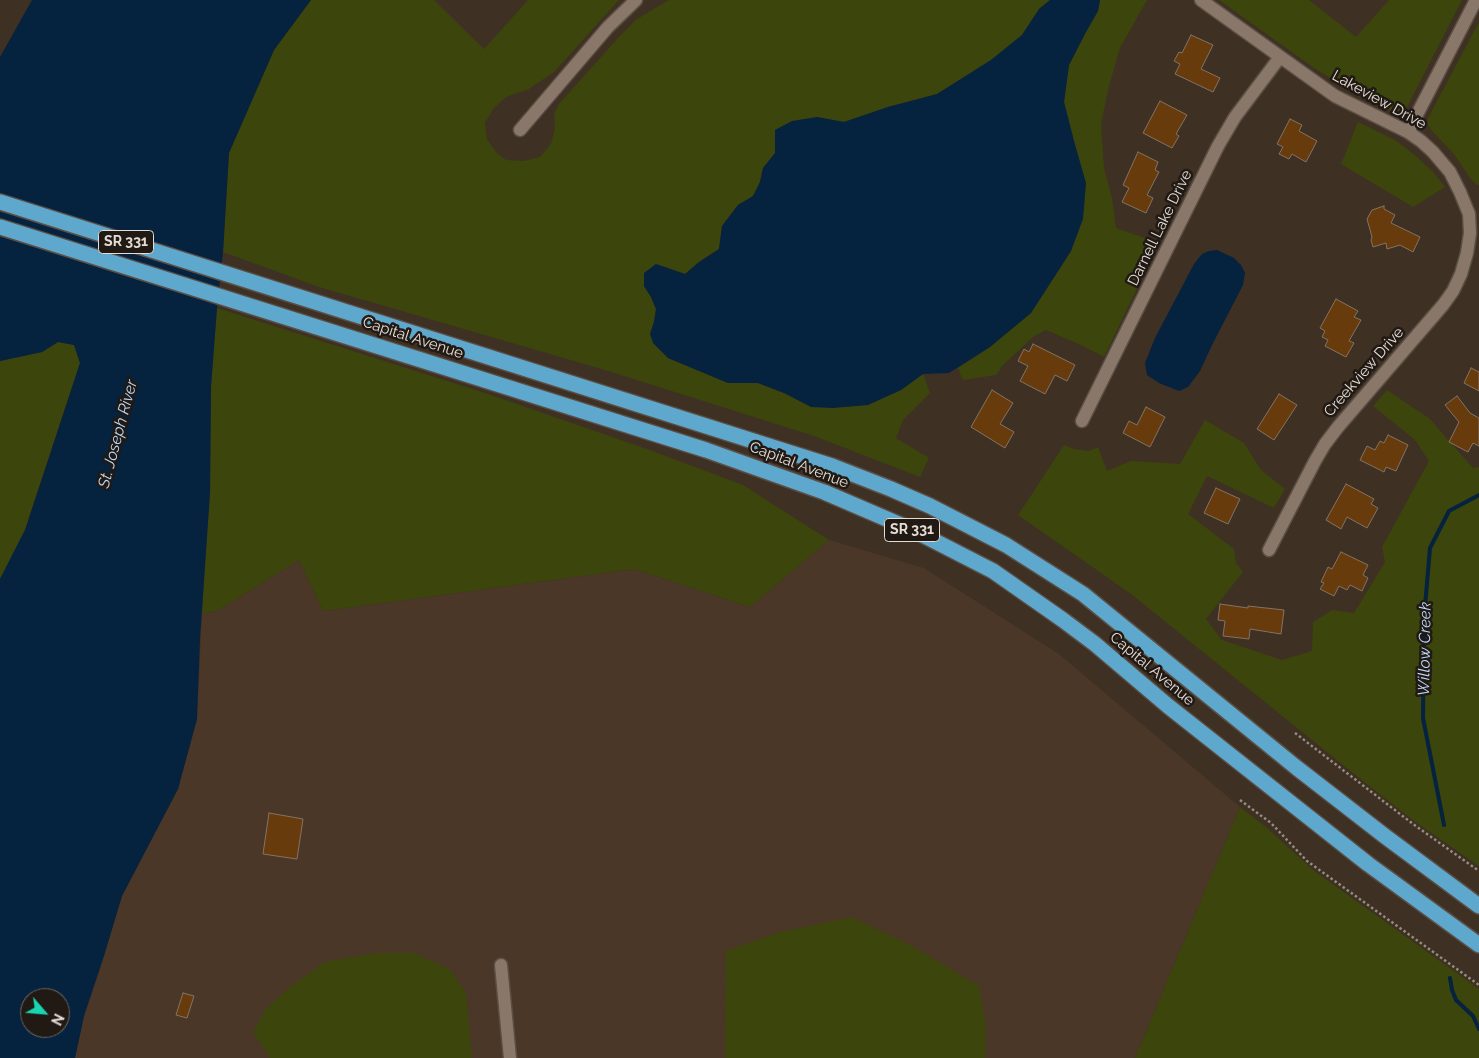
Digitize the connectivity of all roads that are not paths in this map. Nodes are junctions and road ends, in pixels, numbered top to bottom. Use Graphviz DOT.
graph roads {
  1 [pos="636,0"];
  2 [pos="1201,0"];
  3 [pos="1476,0"];
  4 [pos="1280,57"];
  5 [pos="520,130"];
  6 [pos="1408,132"];
  7 [pos="0,202"];
  8 [pos="1469,214"];
  9 [pos="0,227"];
  10 [pos="1082,421"];
  11 [pos="1269,550"];
  12 [pos="1479,906"];
  13 [pos="1479,945"];
  14 [pos="501,965"];
  15 [pos="510,1058"];
  1 -- 5 [label="street"];
  2 -- 4 [label="street, Lakeview Drive"];
  3 -- 6 [label="street"];
  4 -- 6 [label="street, Lakeview Drive"];
  4 -- 10 [label="street, Darnell Lake Drive"];
  6 -- 8 [label="street, Lakeview Drive"];
  7 -- 12 [label="highway, Capital Avenue / SR 331"];
  8 -- 11 [label="street, Creekview Drive"];
  9 -- 13 [label="highway, Capital Avenue / SR 331"];
  14 -- 15 [label="street"];
}
